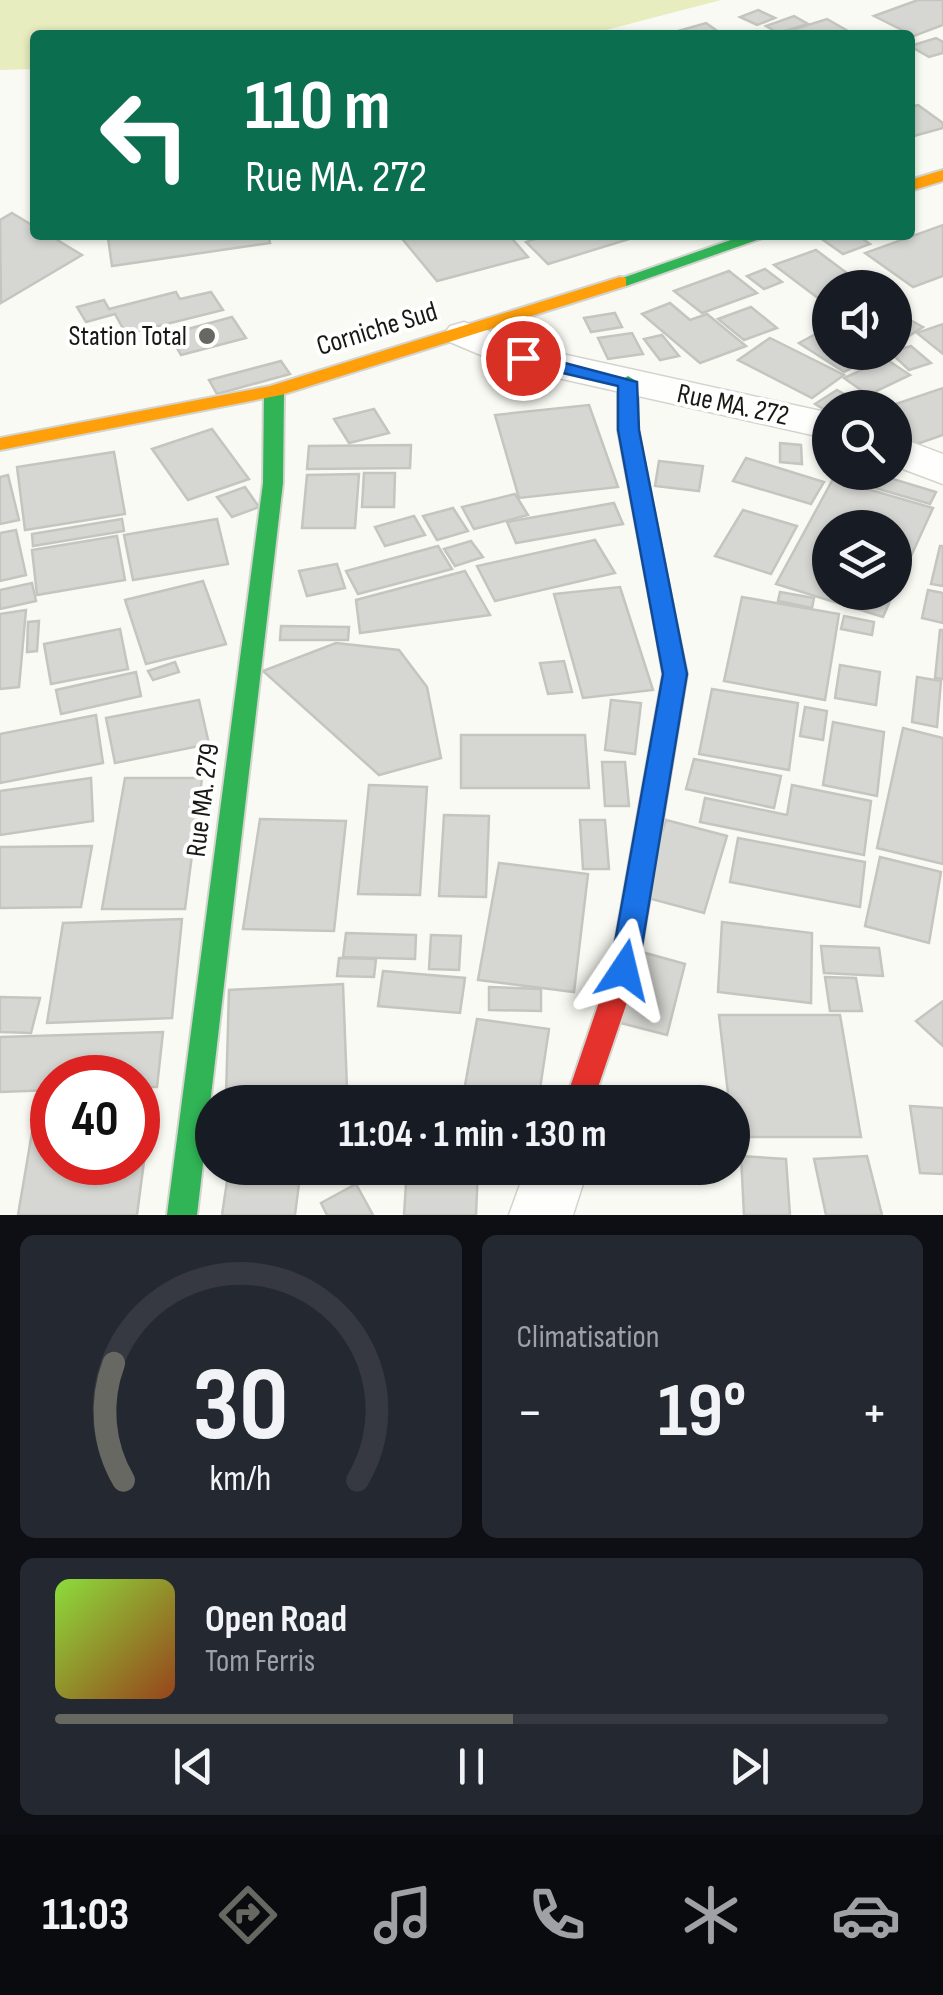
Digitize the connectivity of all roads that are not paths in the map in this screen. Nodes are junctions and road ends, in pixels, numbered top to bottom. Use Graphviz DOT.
graph roads {
  1 [pos="943,175"];
  2 [pos="915,184"];
  3 [pos="747,240"];
  4 [pos="464,334"];
  5 [pos="628,382"];
  6 [pos="274,391"];
  7 [pos="812,422"];
  8 [pos="0,444"];
  9 [pos="912,457"];
  10 [pos="943,470"];
  11 [pos="585,1085"];
  12 [pos="551,1185"];
  13 [pos="182,1215"];
  14 [pos="541,1215"];
  1 -- 2 [label="street"];
  3 -- 4 [label="street, Corniche Sud"];
  4 -- 5 [label="street, Rue MA. 272"];
  4 -- 6 [label="street, Corniche Sud"];
  5 -- 7 [label="street, Rue MA. 272"];
  5 -- 11 [label="street"];
  6 -- 8 [label="street, Corniche Sud"];
  6 -- 13 [label="street, Rue MA. 279"];
  9 -- 10 [label="street"];
  12 -- 14 [label="street"];
}
